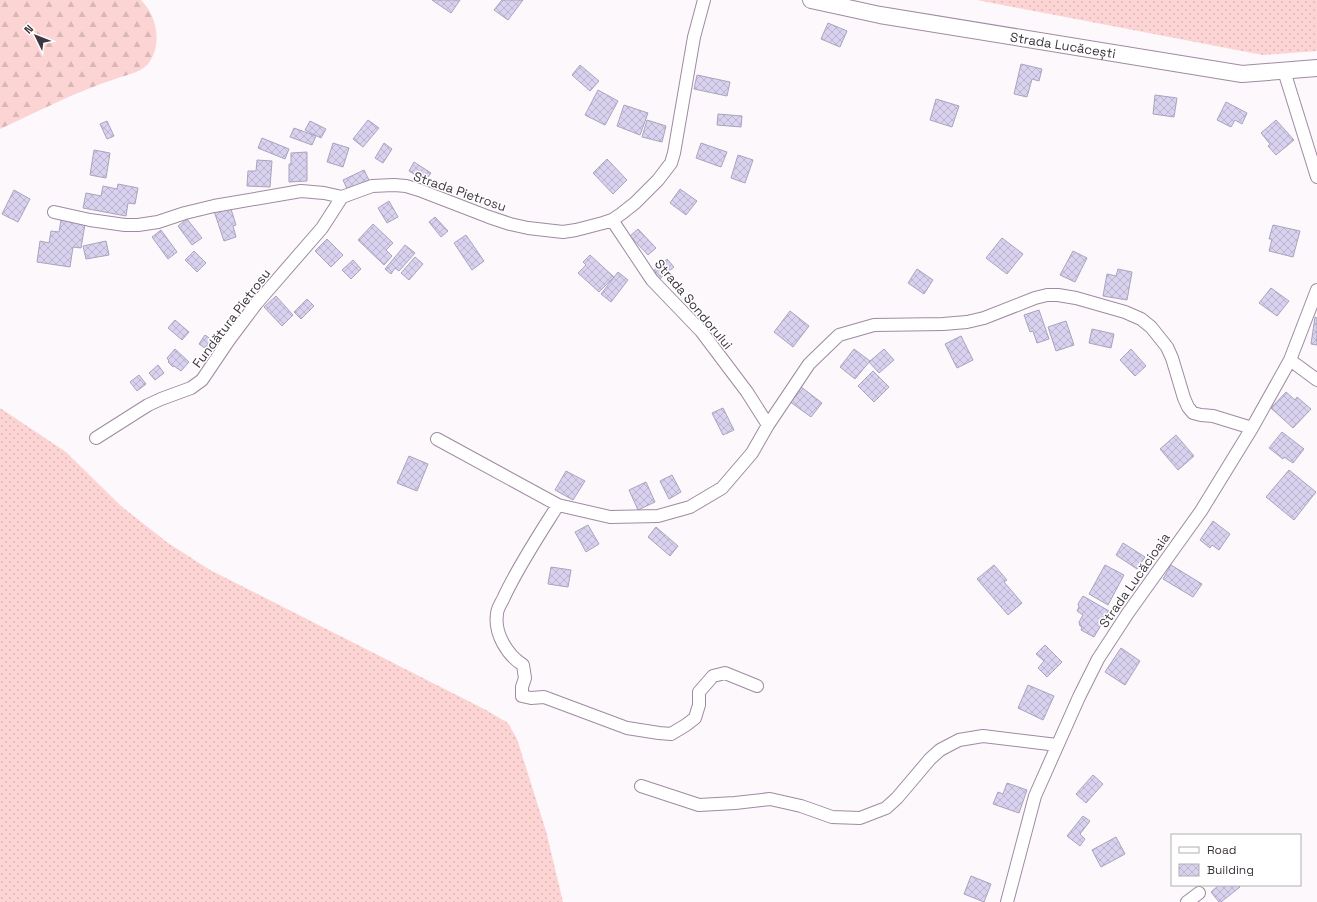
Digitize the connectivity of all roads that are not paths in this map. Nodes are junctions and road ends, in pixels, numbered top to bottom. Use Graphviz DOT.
graph roads {
  1 [pos="704,0"];
  2 [pos="811,0"];
  3 [pos="1317,68"];
  4 [pos="1284,71"];
  5 [pos="1317,177"];
  6 [pos="342,197"];
  7 [pos="54,212"];
  8 [pos="612,220"];
  9 [pos="1317,290"];
  10 [pos="1290,360"];
  11 [pos="1317,380"];
  12 [pos="768,425"];
  13 [pos="1252,428"];
  14 [pos="96,438"];
  15 [pos="437,439"];
  16 [pos="558,505"];
  17 [pos="758,686"];
  18 [pos="1057,745"];
  19 [pos="640,786"];
  20 [pos="1199,893"];
  21 [pos="1007,902"];
  22 [pos="1187,902"];
  1 -- 8 [label="street, Strada Pietrosu"];
  2 -- 4 [label="main road, Strada Lucăcești"];
  3 -- 4 [label="main road, Strada Lucăcești"];
  4 -- 5 [label="street"];
  6 -- 7 [label="street"];
  6 -- 8 [label="street, Strada Pietrosu"];
  6 -- 14 [label="street, Fundătura Pietrosu"];
  8 -- 12 [label="street, Strada Sondorului"];
  9 -- 10 [label="street, Strada Lucăcioaia"];
  10 -- 11 [label="street"];
  10 -- 13 [label="street, Strada Lucăcioaia"];
  12 -- 13 [label="street"];
  12 -- 16 [label="street"];
  13 -- 18 [label="street, Strada Lucăcioaia"];
  15 -- 16 [label="street"];
  16 -- 17 [label="street"];
  18 -- 19 [label="street"];
  18 -- 21 [label="street, Strada Lucăcioaia"];
  20 -- 22 [label="street"];
}
